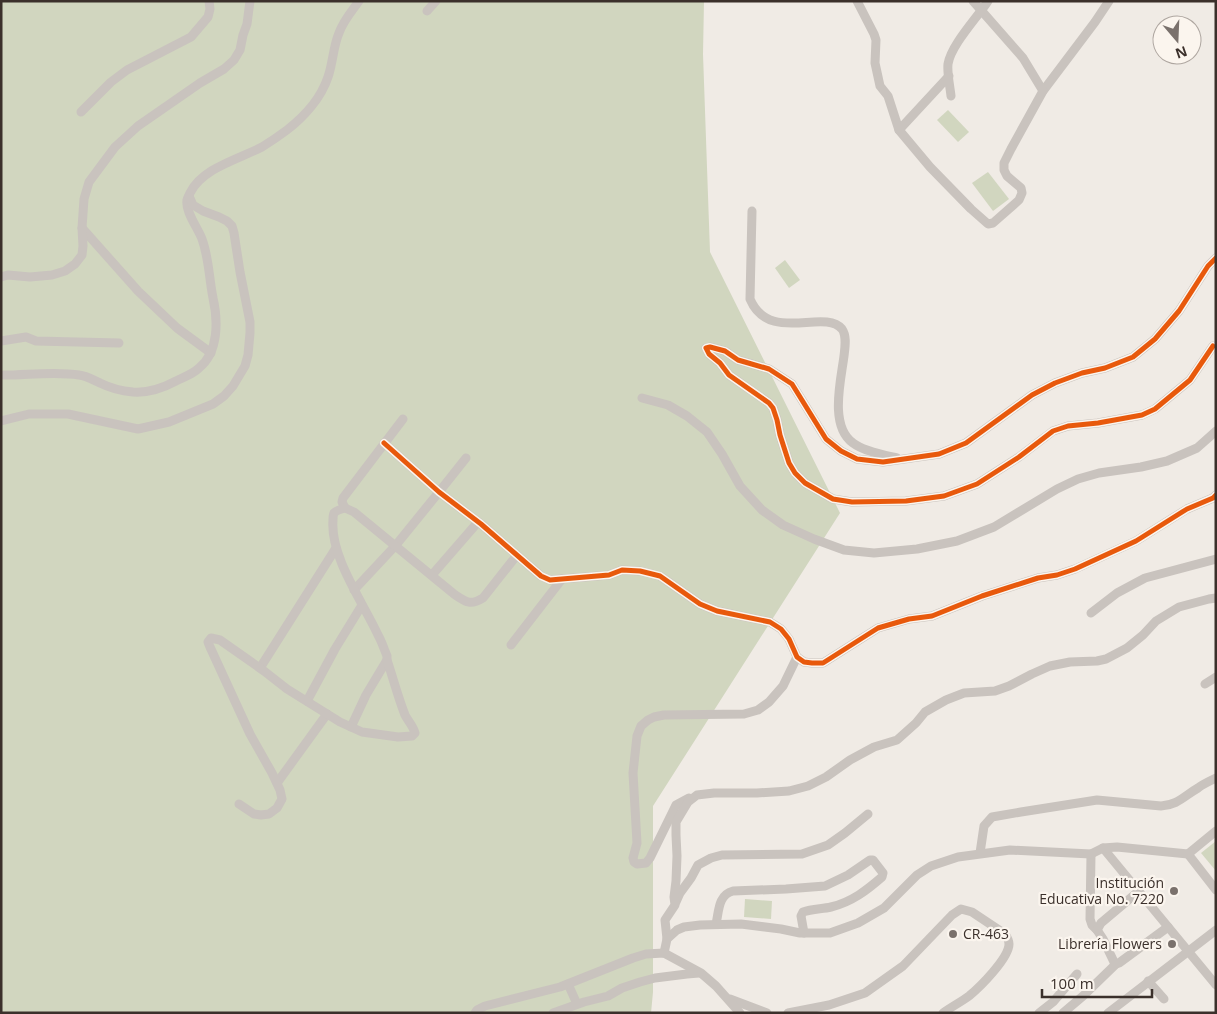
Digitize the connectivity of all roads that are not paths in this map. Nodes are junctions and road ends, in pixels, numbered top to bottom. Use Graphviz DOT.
graph roads {
  1 [pos="209,1"];
  2 [pos="250,1"];
  3 [pos="359,1"];
  4 [pos="436,1"];
  5 [pos="858,1"];
  6 [pos="973,1"];
  7 [pos="988,1"];
  8 [pos="1109,1"];
  9 [pos="427,11"];
  10 [pos="981,12"];
  11 [pos="949,76"];
  12 [pos="1043,91"];
  13 [pos="951,96"];
  14 [pos="81,112"];
  15 [pos="900,130"];
  16 [pos="189,196"];
  17 [pos="752,211"];
  18 [pos="82,228"];
  19 [pos="1216,258"];
  20 [pos="1,277"];
  21 [pos="1,341"];
  22 [pos="119,342"];
  23 [pos="1213,346"];
  24 [pos="211,353"];
  25 [pos="4,375"];
  26 [pos="642,398"];
  27 [pos="403,419"];
  28 [pos="1,421"];
  29 [pos="1216,431"];
  30 [pos="384,443"];
  31 [pos="466,458"];
  32 [pos="902,460"];
  33 [pos="439,492"];
  34 [pos="1216,495"];
  35 [pos="345,508"];
  36 [pos="478,522"];
  37 [pos="396,546"];
  38 [pos="336,548"];
  39 [pos="517,555"];
  40 [pos="1216,559"];
  41 [pos="432,576"];
  42 [pos="562,579"];
  43 [pos="354,590"];
  44 [pos="1216,598"];
  45 [pos="362,605"];
  46 [pos="1092,613"];
  47 [pos="511,645"];
  48 [pos="798,657"];
  49 [pos="387,660"];
  50 [pos="260,668"];
  51 [pos="1216,677"];
  52 [pos="1205,684"];
  53 [pos="307,701"];
  54 [pos="327,714"];
  55 [pos="351,727"];
  56 [pos="1216,778"];
  57 [pos="277,783"];
  58 [pos="696,795"];
  59 [pos="239,804"];
  60 [pos="868,814"];
  61 [pos="1216,831"];
  62 [pos="1103,848"];
  63 [pos="980,853"];
  64 [pos="1091,854"];
  65 [pos="1188,854"];
  66 [pos="1216,890"];
  67 [pos="1139,891"];
  68 [pos="674,905"];
  69 [pos="716,924"];
  70 [pos="1168,927"];
  71 [pos="1097,930"];
  72 [pos="1216,930"];
  73 [pos="804,933"];
  74 [pos="667,938"];
  75 [pos="1188,951"];
  76 [pos="664,953"];
  77 [pos="1116,964"];
  78 [pos="701,973"];
  79 [pos="1077,974"];
  80 [pos="1148,981"];
  81 [pos="568,984"];
  82 [pos="1216,985"];
  83 [pos="728,998"];
  84 [pos="1164,999"];
  85 [pos="577,1004"];
  86 [pos="475,1013"];
  87 [pos="553,1013"];
  88 [pos="740,1013"];
  89 [pos="767,1013"];
  90 [pos="788,1013"];
  91 [pos="942,1013"];
  92 [pos="1039,1013"];
  93 [pos="1062,1013"];
  94 [pos="1108,1013"];
  1 -- 14 [label="street"];
  2 -- 18 [label="street"];
  3 -- 16 [label="street"];
  4 -- 9 [label="street"];
  5 -- 15 [label="street"];
  6 -- 10 [label="street"];
  7 -- 10 [label="street"];
  8 -- 12 [label="street"];
  10 -- 11 [label="street"];
  10 -- 12 [label="street"];
  11 -- 13 [label="street"];
  11 -- 15 [label="street"];
  12 -- 15 [label="street"];
  16 -- 24 [label="street"];
  16 -- 28 [label="street"];
  17 -- 32 [label="street"];
  18 -- 20 [label="street"];
  18 -- 24 [label="street"];
  19 -- 32 [label="street"];
  21 -- 22 [label="street"];
  23 -- 32 [label="street"];
  24 -- 25 [label="street"];
  26 -- 29 [label="street"];
  27 -- 30 [label="street"];
  30 -- 33 [label="street"];
  30 -- 35 [label="street"];
  31 -- 33 [label="street"];
  33 -- 36 [label="street"];
  33 -- 37 [label="street"];
  34 -- 48 [label="street"];
  35 -- 37 [label="street"];
  35 -- 38 [label="street"];
  36 -- 39 [label="street"];
  36 -- 41 [label="street"];
  37 -- 41 [label="street"];
  37 -- 43 [label="street"];
  38 -- 43 [label="street"];
  38 -- 50 [label="street"];
  39 -- 41 [label="street"];
  39 -- 42 [label="street"];
  40 -- 46 [label="street"];
  42 -- 47 [label="street"];
  42 -- 48 [label="street"];
  43 -- 45 [label="street"];
  44 -- 58 [label="street"];
  45 -- 49 [label="street"];
  45 -- 53 [label="street"];
  48 -- 58 [label="street"];
  49 -- 55 [label="street"];
  49 -- 55 [label="street"];
  50 -- 53 [label="street"];
  50 -- 57 [label="street"];
  51 -- 52 [label="street"];
  53 -- 54 [label="street"];
  54 -- 55 [label="street"];
  54 -- 57 [label="street"];
  56 -- 63 [label="street"];
  57 -- 59 [label="street"];
  58 -- 68 [label="street"];
  60 -- 68 [label="street"];
  61 -- 65 [label="street"];
  62 -- 64 [label="street"];
  62 -- 65 [label="street"];
  62 -- 67 [label="street"];
  63 -- 64 [label="street"];
  63 -- 73 [label="street"];
  64 -- 71 [label="street"];
  65 -- 66 [label="street"];
  67 -- 70 [label="street"];
  67 -- 71 [label="street"];
  68 -- 74 [label="street"];
  69 -- 73 [label="street"];
  69 -- 73 [label="street"];
  69 -- 74 [label="street"];
  70 -- 75 [label="street"];
  70 -- 77 [label="street"];
  71 -- 77 [label="street"];
  72 -- 75 [label="street"];
  74 -- 76 [label="street"];
  75 -- 80 [label="street"];
  75 -- 82 [label="street"];
  76 -- 78 [label="street"];
  76 -- 81 [label="street"];
  77 -- 93 [label="street"];
  78 -- 83 [label="street"];
  78 -- 85 [label="street"];
  79 -- 92 [label="street"];
  80 -- 84 [label="street"];
  80 -- 94 [label="street"];
  81 -- 85 [label="street"];
  81 -- 86 [label="street"];
  83 -- 88 [label="street"];
  83 -- 89 [label="street"];
  85 -- 87 [label="street"];
  90 -- 91 [label="street"];
}
